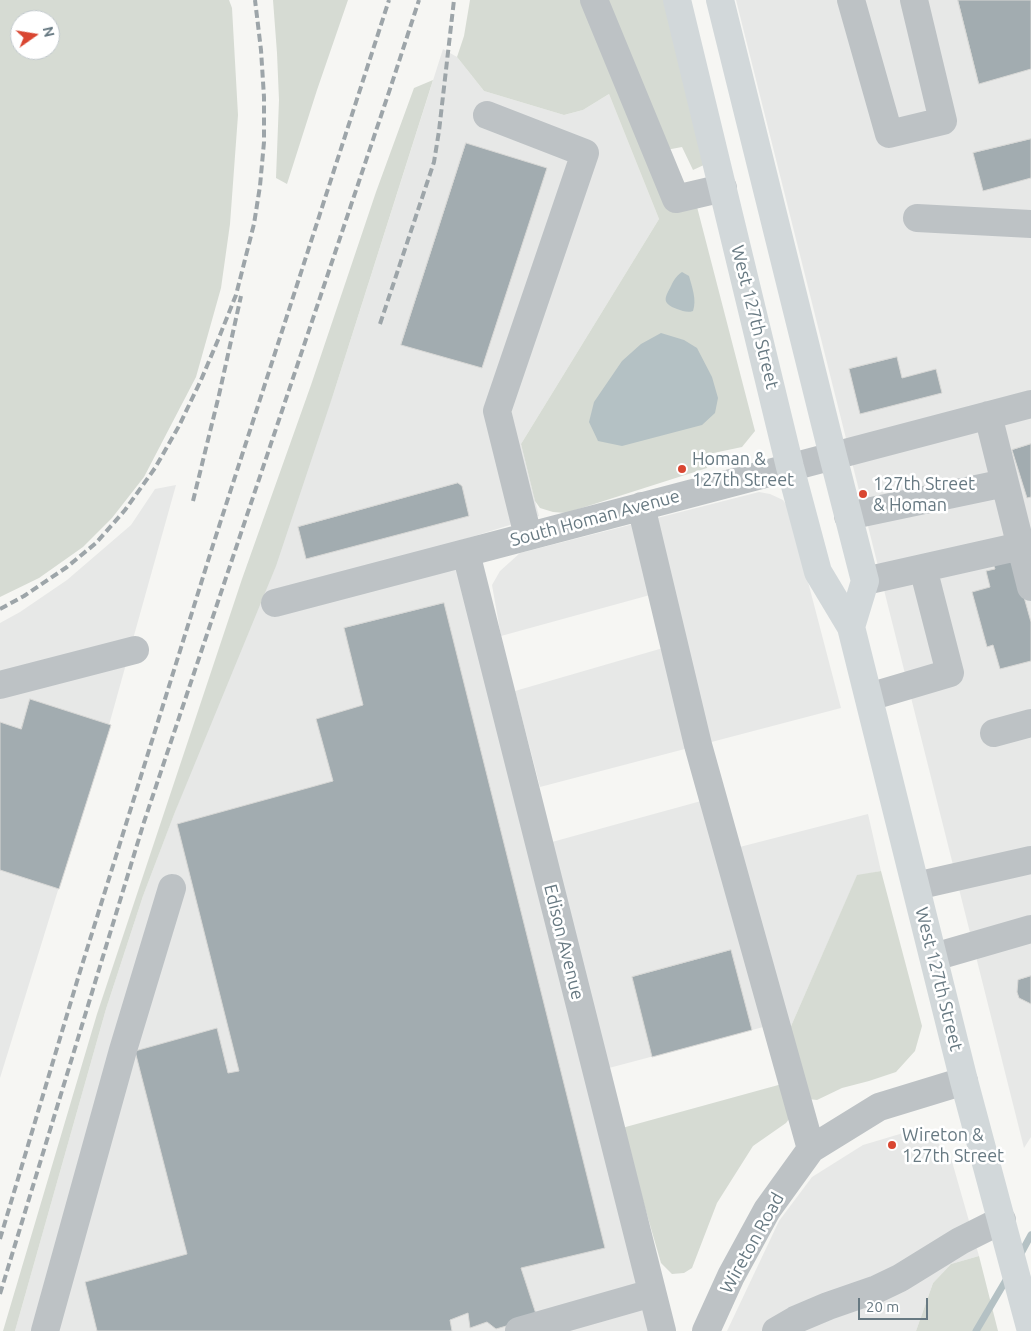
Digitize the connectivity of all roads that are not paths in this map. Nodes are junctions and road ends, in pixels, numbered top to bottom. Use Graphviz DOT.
graph roads {
  1 [pos="594,0"];
  2 [pos="677,0"];
  3 [pos="720,0"];
  4 [pos="851,0"];
  5 [pos="914,0"];
  6 [pos="487,115"];
  7 [pos="723,188"];
  8 [pos="916,218"];
  9 [pos="1031,224"];
  10 [pos="1031,404"];
  11 [pos="988,415"];
  12 [pos="832,456"];
  13 [pos="790,467"];
  14 [pos="1005,483"];
  15 [pos="641,506"];
  16 [pos="848,516"];
  17 [pos="528,536"];
  18 [pos="1020,546"];
  19 [pos="466,553"];
  20 [pos="923,568"];
  21 [pos="864,581"];
  22 [pos="1031,587"];
  23 [pos="275,603"];
  24 [pos="851,627"];
  25 [pos="135,650"];
  26 [pos="0,685"];
  27 [pos="869,697"];
  28 [pos="1031,723"];
  29 [pos="994,733"];
  30 [pos="1031,860"];
  31 [pos="916,886"];
  32 [pos="172,888"];
  33 [pos="1031,929"];
  34 [pos="934,957"];
  35 [pos="964,1082"];
  36 [pos="811,1149"];
  37 [pos="1004,1228"];
  38 [pos="652,1293"];
  39 [pos="45,1331"];
  40 [pos="519,1331"];
  41 [pos="662,1331"];
  42 [pos="706,1331"];
  43 [pos="776,1331"];
  44 [pos="1031,1331"];
  1 -- 7 [label="street"];
  2 -- 7 [label="main road, West 127th Street"];
  3 -- 12 [label="main road"];
  4 -- 5 [label="street"];
  6 -- 17 [label="street"];
  7 -- 13 [label="main road, West 127th Street"];
  8 -- 9 [label="street"];
  10 -- 11 [label="street, South Homan Avenue"];
  11 -- 12 [label="street, South Homan Avenue"];
  11 -- 14 [label="street"];
  12 -- 13 [label="street, South Homan Avenue"];
  12 -- 16 [label="main road"];
  13 -- 15 [label="street, South Homan Avenue"];
  13 -- 24 [label="main road, West 127th Street"];
  14 -- 16 [label="street"];
  14 -- 18 [label="street"];
  15 -- 17 [label="street, South Homan Avenue"];
  15 -- 36 [label="street"];
  16 -- 21 [label="main road"];
  17 -- 19 [label="street, South Homan Avenue"];
  18 -- 20 [label="street"];
  18 -- 22 [label="street"];
  19 -- 23 [label="street, South Homan Avenue"];
  19 -- 38 [label="street, Edison Avenue"];
  20 -- 21 [label="street"];
  20 -- 27 [label="street"];
  21 -- 24 [label="main road"];
  24 -- 27 [label="main road, West 127th Street"];
  25 -- 26 [label="street"];
  27 -- 31 [label="main road, West 127th Street"];
  28 -- 29 [label="street"];
  30 -- 31 [label="street"];
  31 -- 34 [label="main road, West 127th Street"];
  32 -- 39 [label="street"];
  33 -- 34 [label="street"];
  34 -- 35 [label="main road, West 127th Street"];
  35 -- 36 [label="street, Wireton Road"];
  35 -- 37 [label="main road, West 127th Street"];
  36 -- 42 [label="street, Wireton Road"];
  37 -- 43 [label="street"];
  37 -- 44 [label="main road, West 127th Street"];
  38 -- 40 [label="street"];
  38 -- 41 [label="street, Edison Avenue"];
}
